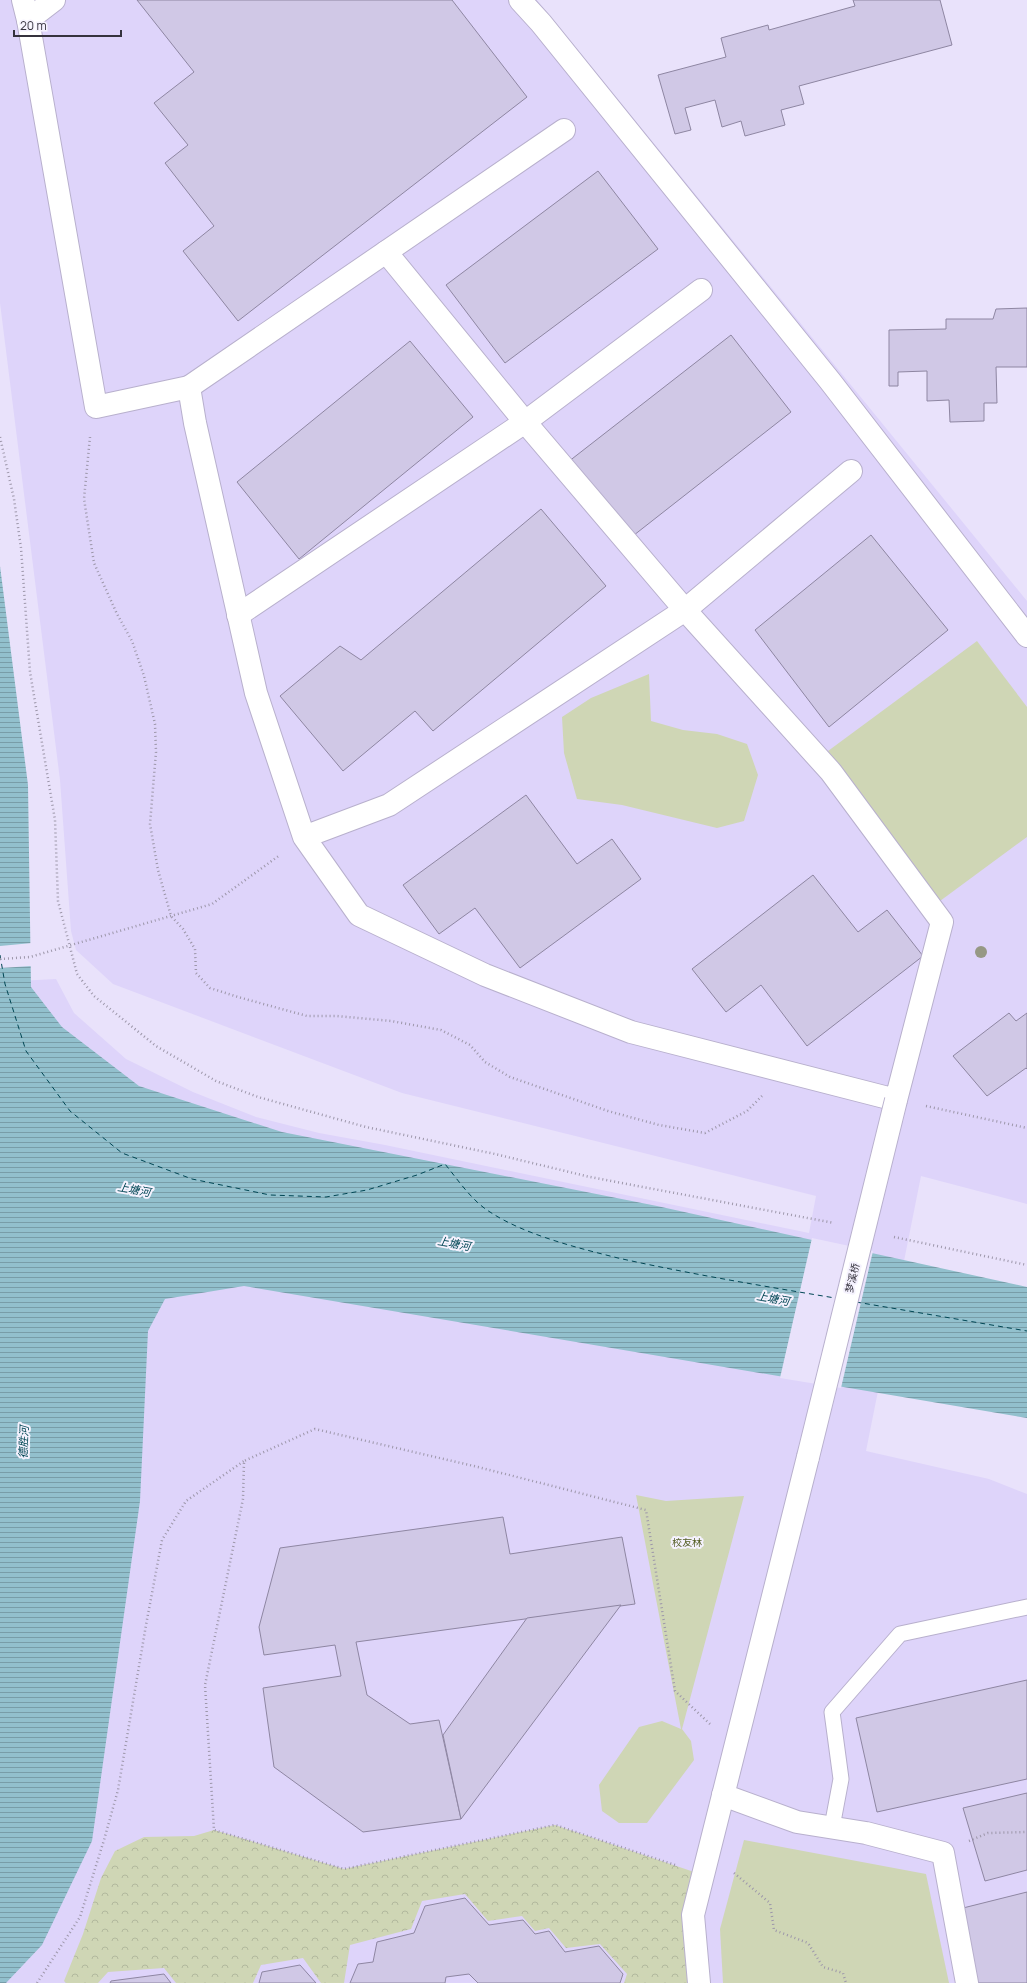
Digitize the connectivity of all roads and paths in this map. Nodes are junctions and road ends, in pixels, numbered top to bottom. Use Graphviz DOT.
graph roads {
  1 [pos="54,0"];
  2 [pos="520,0"];
  3 [pos="25,10"];
  4 [pos="564,130"];
  5 [pos="386,252"];
  6 [pos="701,290"];
  7 [pos="189,387"];
  8 [pos="96,407"];
  9 [pos="525,422"];
  10 [pos="0,437"];
  11 [pos="851,471"];
  12 [pos="685,610"];
  13 [pos="238,615"];
  14 [pos="1027,636"];
  15 [pos="304,837"];
  16 [pos="171,916"];
  17 [pos="68,946"];
  18 [pos="0,959"];
  19 [pos="786,1071"];
  20 [pos="896,1100"];
  21 [pos="1027,1128"];
  22 [pos="836,1223"];
  23 [pos="888,1235"];
  24 [pos="1027,1265"];
  25 [pos="244,1461"];
  26 [pos="1027,1606"];
  27 [pos="736,1747"];
  28 [pos="723,1795"];
  29 [pos="832,1827"];
  30 [pos="1027,1832"];
  31 [pos="710,1849"];
  32 [pos="942,1853"];
  33 [pos="703,1875"];
  34 [pos="37,1983"];
  35 [pos="699,1983"];
  36 [pos="846,1983"];
  37 [pos="967,1983"];
  1 -- 3 [label="street"];
  2 -- 14 [label="street"];
  3 -- 8 [label="street"];
  4 -- 5 [label="street"];
  5 -- 7 [label="street"];
  5 -- 9 [label="street"];
  6 -- 9 [label="street"];
  7 -- 8 [label="street"];
  7 -- 13 [label="street"];
  8 -- 16 [label="path"];
  9 -- 12 [label="street"];
  9 -- 13 [label="street"];
  10 -- 17 [label="path"];
  11 -- 12 [label="street"];
  12 -- 15 [label="street"];
  12 -- 20 [label="street, 梦溪桥"];
  13 -- 15 [label="street"];
  15 -- 16 [label="path"];
  15 -- 19 [label="street"];
  16 -- 17 [label="path"];
  16 -- 19 [label="path"];
  17 -- 18 [label="path"];
  17 -- 22 [label="path"];
  19 -- 20 [label="street"];
  20 -- 21 [label="path"];
  20 -- 27 [label="street, 梦溪桥, bridge"];
  23 -- 24 [label="path"];
  25 -- 27 [label="path"];
  25 -- 33 [label="path"];
  25 -- 34 [label="path"];
  26 -- 29 [label="lane"];
  27 -- 28 [label="street, 梦溪桥"];
  28 -- 29 [label="street"];
  28 -- 31 [label="street, 梦溪桥"];
  29 -- 32 [label="street"];
  30 -- 32 [label="path"];
  31 -- 33 [label="street, 梦溪桥"];
  31 -- 36 [label="path"];
  32 -- 37 [label="street"];
  33 -- 35 [label="street, 梦溪桥"];
}
